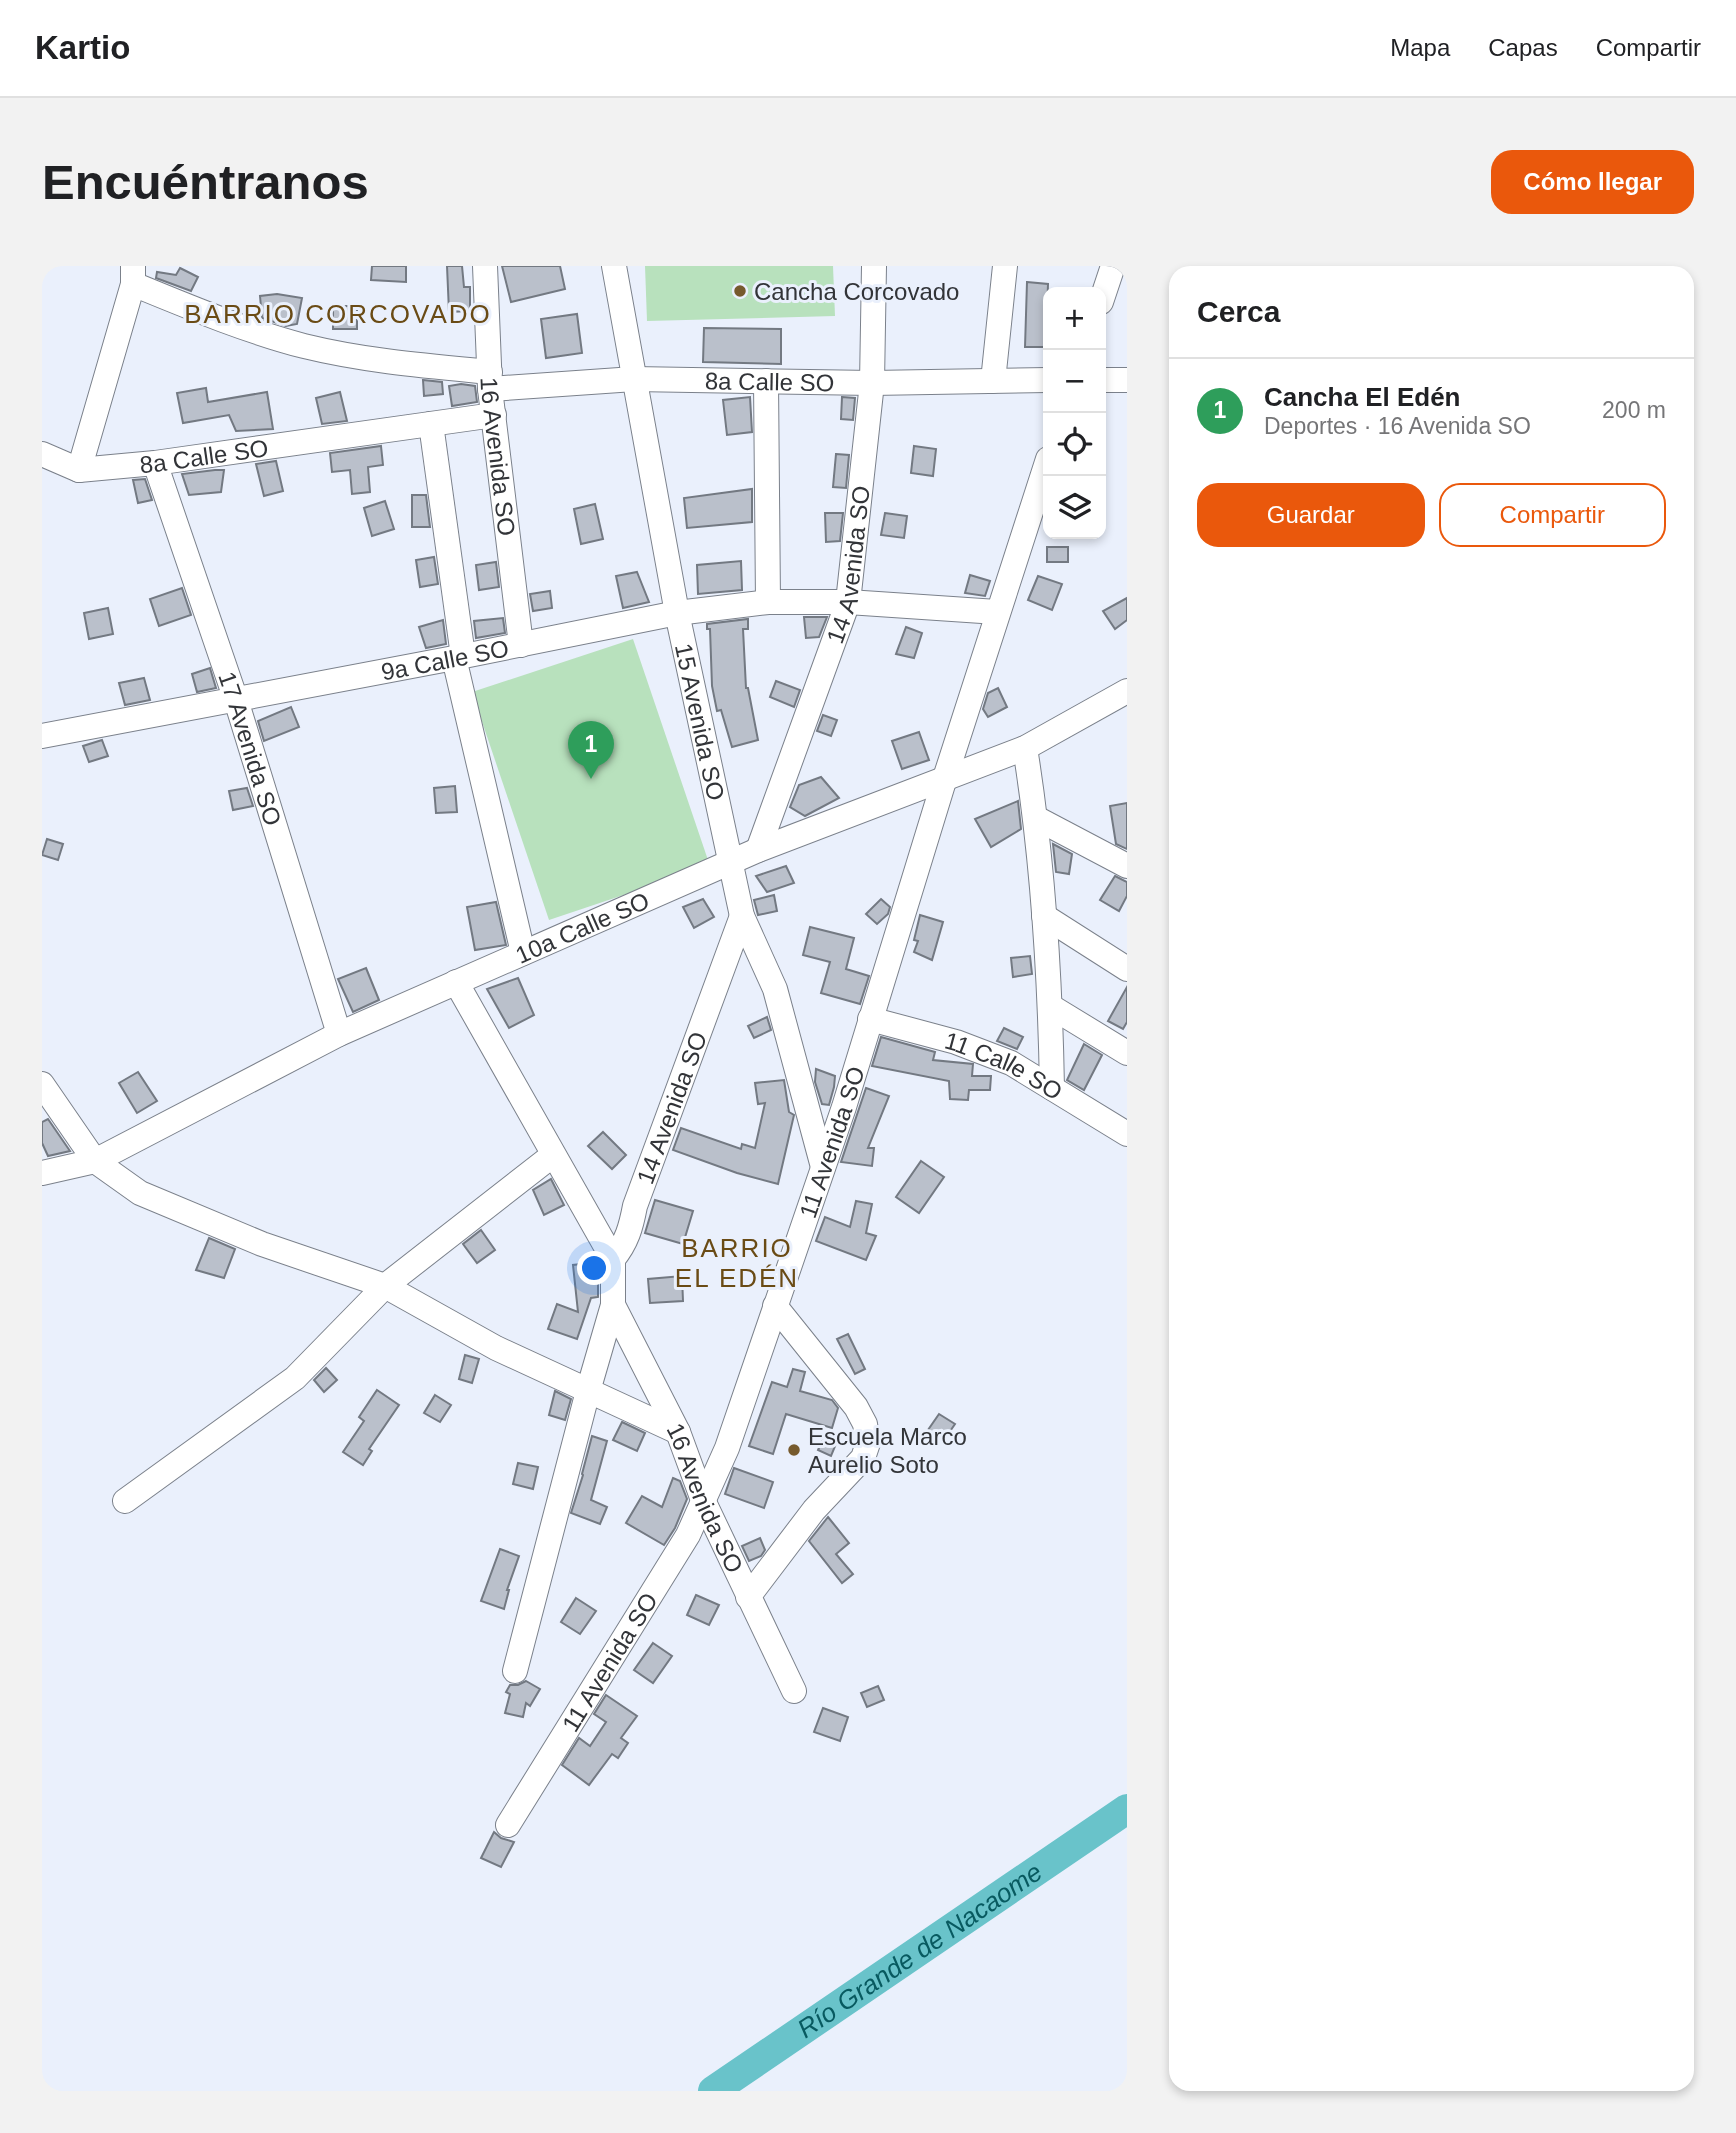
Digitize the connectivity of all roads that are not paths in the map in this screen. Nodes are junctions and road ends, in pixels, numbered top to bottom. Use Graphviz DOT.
graph roads {
  1 [pos="485,266"];
  2 [pos="614,266"];
  3 [pos="874,266"];
  4 [pos="1005,266"];
  5 [pos="1113,266"];
  6 [pos="133,275"];
  7 [pos="1106,287"];
  8 [pos="634,379"];
  9 [pos="490,380"];
  10 [pos="1043,380"];
  11 [pos="1106,380"];
  12 [pos="1127,380"];
  13 [pos="766,381"];
  14 [pos="993,381"];
  15 [pos="872,383"];
  16 [pos="494,415"];
  17 [pos="431,424"];
  18 [pos="42,454"];
  19 [pos="155,463"];
  20 [pos="79,470"];
  21 [pos="1043,474"];
  22 [pos="768,602"];
  23 [pos="848,602"];
  24 [pos="677,612"];
  25 [pos="998,612"];
  26 [pos="521,645"];
  27 [pos="459,657"];
  28 [pos="1127,671"];
  29 [pos="1122,694"];
  30 [pos="236,700"];
  31 [pos="42,736"];
  32 [pos="1025,748"];
  33 [pos="944,780"];
  34 [pos="1036,818"];
  35 [pos="758,850"];
  36 [pos="730,862"];
  37 [pos="1127,866"];
  38 [pos="742,916"];
  39 [pos="1044,916"];
  40 [pos="523,953"];
  41 [pos="1127,969"];
  42 [pos="456,982"];
  43 [pos="1050,1006"];
  44 [pos="870,1019"];
  45 [pos="339,1034"];
  46 [pos="1127,1053"];
  47 [pos="42,1084"];
  48 [pos="1052,1088"];
  49 [pos="1127,1134"];
  50 [pos="553,1155"];
  51 [pos="95,1161"];
  52 [pos="823,1167"];
  53 [pos="42,1173"];
  54 [pos="612,1259"];
  55 [pos="385,1286"];
  56 [pos="613,1306"];
  57 [pos="775,1306"];
  58 [pos="588,1391"];
  59 [pos="678,1432"];
  60 [pos="703,1500"];
  61 [pos="125,1501"];
  62 [pos="748,1597"];
  63 [pos="515,1671"];
  64 [pos="794,1691"];
  65 [pos="508,1825"];
  1 -- 9 [label="street, 16 Avenida SO"];
  2 -- 8 [label="street, 15 Avenida SO"];
  3 -- 15 [label="street, 14 Avenida SO"];
  4 -- 14 [label="street"];
  5 -- 7 [label="street"];
  6 -- 9 [label="street, 8a Calle SO"];
  6 -- 20 [label="street"];
  8 -- 9 [label="street, 8a Calle SO"];
  8 -- 13 [label="street, 8a Calle SO"];
  8 -- 24 [label="street, 15 Avenida SO"];
  9 -- 16 [label="street, 16 Avenida SO"];
  10 -- 14 [label="street, 8a Calle SO"];
  11 -- 12 [label="street"];
  13 -- 15 [label="street, 8a Calle SO"];
  13 -- 22 [label="street"];
  14 -- 15 [label="street, 8a Calle SO"];
  15 -- 23 [label="street, 14 Avenida SO"];
  16 -- 17 [label="street, 8a Calle SO"];
  16 -- 26 [label="street, 16 Avenida SO"];
  17 -- 19 [label="street, 8a Calle SO"];
  17 -- 27 [label="street"];
  18 -- 20 [label="street"];
  19 -- 20 [label="street, 8a Calle SO"];
  19 -- 30 [label="street, 17 Avenida SO"];
  21 -- 25 [label="street, 11 Avenida SO"];
  22 -- 23 [label="street, 9a Calle SO"];
  22 -- 24 [label="street, 9a Calle SO"];
  23 -- 25 [label="street, 9a Calle SO"];
  23 -- 35 [label="street, 14 Avenida SO"];
  24 -- 26 [label="street, 9a Calle SO"];
  24 -- 36 [label="street, 15 Avenida SO"];
  25 -- 33 [label="street, 11 Avenida SO"];
  26 -- 27 [label="street, 9a Calle SO"];
  27 -- 30 [label="street, 9a Calle SO"];
  27 -- 40 [label="street"];
  28 -- 29 [label="street"];
  29 -- 32 [label="street, 10a Calle SO"];
  30 -- 31 [label="street, 9a Calle SO"];
  30 -- 45 [label="street, 17 Avenida SO"];
  32 -- 33 [label="street, 10a Calle SO"];
  32 -- 34 [label="street"];
  33 -- 35 [label="street, 10a Calle SO"];
  33 -- 44 [label="street, 11 Avenida SO"];
  34 -- 37 [label="street"];
  34 -- 39 [label="street"];
  35 -- 36 [label="street, 10a Calle SO"];
  36 -- 38 [label="street, 15 Avenida SO"];
  36 -- 40 [label="street, 10a Calle SO"];
  38 -- 52 [label="street, 15 Avenida SO"];
  38 -- 54 [label="street, 14 Avenida SO"];
  39 -- 41 [label="street"];
  39 -- 43 [label="street"];
  40 -- 42 [label="street, 10a Calle SO"];
  42 -- 45 [label="street, 10a Calle SO"];
  42 -- 50 [label="street"];
  43 -- 46 [label="street"];
  43 -- 48 [label="street"];
  44 -- 48 [label="street, 11 Calle SO"];
  44 -- 52 [label="street, 11 Avenida SO"];
  45 -- 51 [label="street, 10a Calle SO"];
  47 -- 51 [label="street"];
  48 -- 49 [label="street, 11 Calle SO"];
  50 -- 54 [label="street"];
  50 -- 55 [label="street"];
  51 -- 53 [label="street, 10a Calle SO"];
  51 -- 55 [label="street"];
  52 -- 57 [label="street, 11 Avenida SO"];
  54 -- 56 [label="street"];
  55 -- 58 [label="street"];
  55 -- 61 [label="street"];
  56 -- 58 [label="street"];
  56 -- 59 [label="street, 16 Avenida SO"];
  57 -- 60 [label="street, 11 Avenida SO"];
  57 -- 62 [label="street"];
  58 -- 59 [label="street"];
  58 -- 63 [label="street"];
  59 -- 60 [label="street, 16 Avenida SO"];
  60 -- 62 [label="street, 16 Avenida SO"];
  60 -- 65 [label="street, 11 Avenida SO"];
  62 -- 64 [label="street, 16 Avenida SO"];
}
